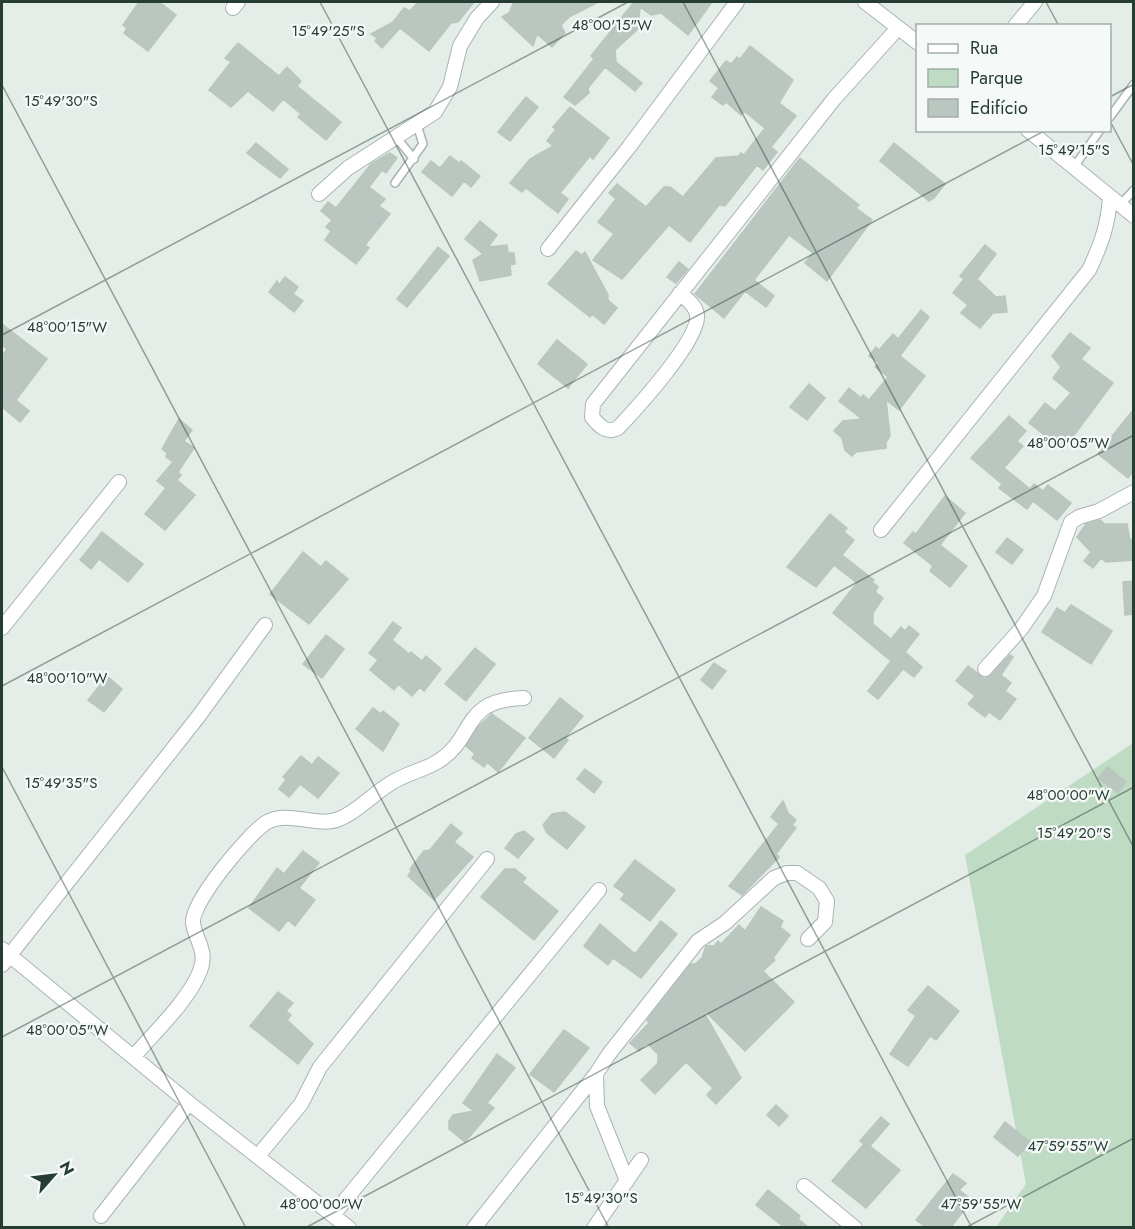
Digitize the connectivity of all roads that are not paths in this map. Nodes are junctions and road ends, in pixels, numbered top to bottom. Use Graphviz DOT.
graph roads {
  1 [pos="492,2"];
  2 [pos="737,2"];
  3 [pos="865,2"];
  4 [pos="1035,2"];
  5 [pos="1017,24"];
  6 [pos="898,27"];
  7 [pos="916,41"];
  8 [pos="1134,84"];
  9 [pos="1111,116"];
  10 [pos="417,125"];
  11 [pos="1030,132"];
  12 [pos="1099,132"];
  13 [pos="395,136"];
  14 [pos="414,159"];
  15 [pos="1074,167"];
  16 [pos="395,183"];
  17 [pos="1134,190"];
  18 [pos="320,195"];
  19 [pos="1115,201"];
  20 [pos="1134,216"];
  21 [pos="548,249"];
  22 [pos="680,293"];
  23 [pos="119,482"];
  24 [pos="1134,492"];
  25 [pos="881,530"];
  26 [pos="266,625"];
  27 [pos="2,628"];
  28 [pos="986,669"];
  29 [pos="524,698"];
  30 [pos="487,859"];
  31 [pos="599,890"];
  32 [pos="808,939"];
  33 [pos="4,956"];
  34 [pos="133,1058"];
  35 [pos="596,1074"];
  36 [pos="189,1103"];
  37 [pos="258,1156"];
  38 [pos="642,1160"];
  39 [pos="627,1181"];
  40 [pos="804,1186"];
  41 [pos="333,1215"];
  42 [pos="101,1216"];
  43 [pos="349,1227"];
  44 [pos="474,1227"];
  45 [pos="594,1227"];
  46 [pos="855,1227"];
  1 -- 10 [label="street"];
  2 -- 21 [label="street"];
  3 -- 6 [label="street"];
  4 -- 5 [label="street"];
  6 -- 7 [label="street"];
  6 -- 22 [label="street"];
  8 -- 9 [label="lane"];
  10 -- 13 [label="street"];
  10 -- 14 [label="lane"];
  11 -- 15 [label="street"];
  12 -- 15 [label="lane"];
  13 -- 14 [label="lane"];
  13 -- 18 [label="street"];
  14 -- 16 [label="lane"];
  15 -- 19 [label="street"];
  17 -- 19 [label="lane"];
  19 -- 20 [label="street"];
  19 -- 25 [label="street"];
  22 -- 22 [label="street"];
  23 -- 27 [label="street"];
  24 -- 28 [label="street"];
  26 -- 33 [label="street"];
  29 -- 34 [label="street"];
  30 -- 37 [label="street"];
  31 -- 41 [label="street"];
  32 -- 35 [label="street"];
  33 -- 34 [label="street"];
  34 -- 36 [label="street"];
  35 -- 39 [label="street"];
  35 -- 44 [label="street"];
  36 -- 37 [label="street"];
  36 -- 42 [label="street"];
  37 -- 41 [label="street"];
  38 -- 39 [label="street"];
  39 -- 45 [label="street"];
  40 -- 46 [label="street"];
  41 -- 43 [label="street"];
}
